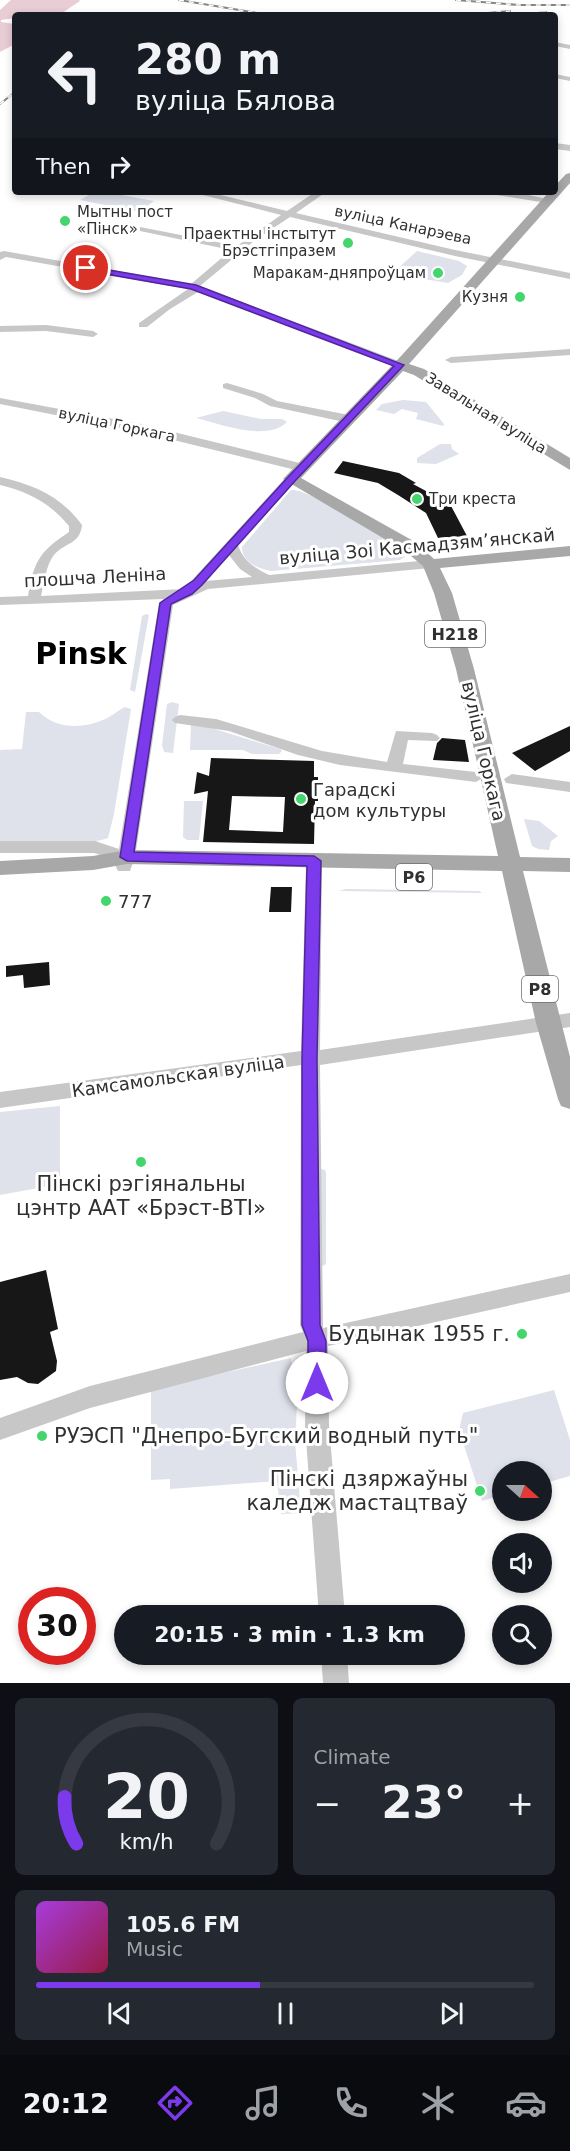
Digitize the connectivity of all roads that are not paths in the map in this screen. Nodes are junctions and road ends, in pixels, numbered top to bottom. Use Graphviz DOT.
graph roads {
  1 [pos="570,176"];
  2 [pos="558,189"];
  3 [pos="208,195"];
  4 [pos="317,195"];
  5 [pos="516,195"];
  6 [pos="553,195"];
  7 [pos="548,200"];
  8 [pos="289,215"];
  9 [pos="143,230"];
  10 [pos="238,249"];
  11 [pos="2,255"];
  12 [pos="494,261"];
  13 [pos="570,276"];
  14 [pos="193,287"];
  15 [pos="143,325"];
  16 [pos="0,330"];
  17 [pos="93,334"];
  18 [pos="570,352"];
  19 [pos="451,360"];
  20 [pos="400,365"];
  21 [pos="227,386"];
  22 [pos="0,401"];
  23 [pos="349,419"];
  24 [pos="570,465"];
  25 [pos="298,474"];
  26 [pos="0,481"];
  27 [pos="231,544"];
  28 [pos="570,551"];
  29 [pos="430,564"];
  30 [pos="268,579"];
  31 [pos="188,592"];
  32 [pos="34,599"];
  33 [pos="0,602"];
  34 [pos="180,720"];
  35 [pos="432,738"];
  36 [pos="394,768"];
  37 [pos="476,777"];
  38 [pos="512,779"];
  39 [pos="570,787"];
  40 [pos="0,847"];
  41 [pos="125,862"];
  42 [pos="570,865"];
  43 [pos="0,868"];
  44 [pos="314,868"];
  45 [pos="512,871"];
  46 [pos="570,877"];
  47 [pos="559,1021"];
  48 [pos="310,1059"];
  49 [pos="570,1099"];
  50 [pos="0,1100"];
  51 [pos="570,1283"];
  52 [pos="317,1341"];
  53 [pos="0,1428"];
  54 [pos="331,1605"];
  55 [pos="335,1665"];
  56 [pos="336,1683"];
  1 -- 2 [label="main road"];
  3 -- 8 [label="street, вуліца Канарэева"];
  4 -- 8 [label="street"];
  5 -- 7 [label="street"];
  6 -- 7 [label="main road"];
  7 -- 12 [label="main road"];
  8 -- 10 [label="street"];
  8 -- 12 [label="street, вуліца Канарэева"];
  9 -- 10 [label="street"];
  10 -- 14 [label="street"];
  11 -- 14 [label="street"];
  12 -- 13 [label="street, вуліца Канарэева"];
  12 -- 20 [label="main road"];
  14 -- 15 [label="street"];
  14 -- 20 [label="street"];
  16 -- 17 [label="street"];
  18 -- 19 [label="street"];
  20 -- 23 [label="main road"];
  20 -- 24 [label="main road, Завальная вуліца"];
  21 -- 23 [label="street"];
  22 -- 25 [label="street, вуліца Горкага"];
  23 -- 25 [label="main road"];
  25 -- 27 [label="street"];
  25 -- 29 [label="main road, вуліца Горкага / Н218"];
  26 -- 32 [label="street"];
  27 -- 30 [label="street, вуліца Зоі Касмадзямʼянскай"];
  27 -- 31 [label="street"];
  28 -- 29 [label="main road, вуліца Зоі Касмадзямʼянскай"];
  29 -- 30 [label="street, вуліца Зоі Касмадзямʼянскай"];
  29 -- 45 [label="main road, вуліца Горкага / Н218"];
  30 -- 31 [label="street, вуліца Зоі Касмадзямʼянскай"];
  31 -- 32 [label="street, плошча Леніна"];
  31 -- 41 [label="street, плошча Леніна"];
  32 -- 33 [label="street, плошча Леніна"];
  34 -- 36 [label="street"];
  35 -- 36 [label="street"];
  36 -- 37 [label="street"];
  38 -- 39 [label="street"];
  40 -- 41 [label="street"];
  41 -- 43 [label="main road, Р6"];
  41 -- 44 [label="main road, Р6"];
  42 -- 45 [label="main road, Р6"];
  44 -- 45 [label="main road, Р6"];
  44 -- 48 [label="street"];
  45 -- 46 [label="main road, Р6"];
  45 -- 47 [label="main road, вуліца Горкага / Р8"];
  47 -- 48 [label="street, Камсамольская вуліца"];
  47 -- 49 [label="main road, вуліца Горкага / Р8"];
  48 -- 50 [label="street, Камсамольская вуліца"];
  48 -- 52 [label="street"];
  51 -- 52 [label="street"];
  52 -- 53 [label="street"];
  52 -- 54 [label="street"];
  55 -- 56 [label="street"];
}
